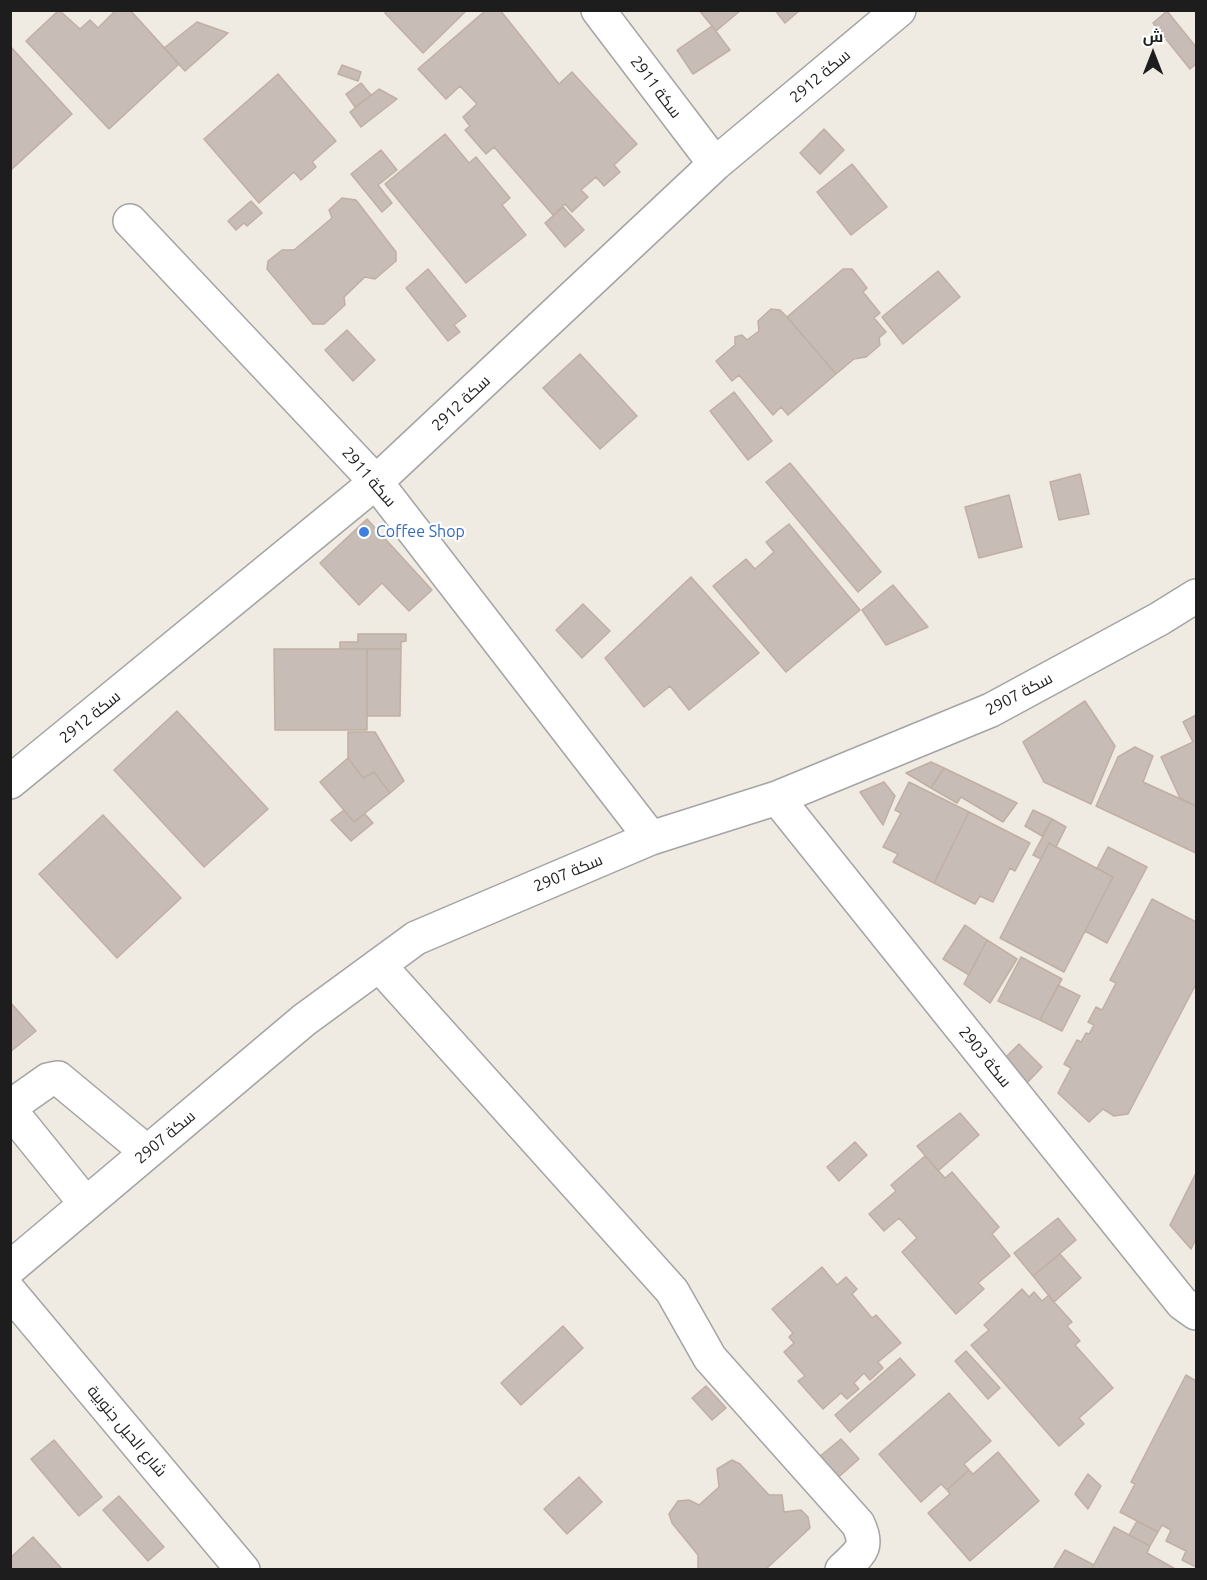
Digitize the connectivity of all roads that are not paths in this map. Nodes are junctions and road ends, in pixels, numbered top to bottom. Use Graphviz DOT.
graph roads {
  1 [pos="598,10"];
  2 [pos="899,10"];
  3 [pos="715,164"];
  4 [pos="130,222"];
  5 [pos="376,483"];
  6 [pos="1197,596"];
  7 [pos="10,782"];
  8 [pos="777,798"];
  9 [pos="651,838"];
  10 [pos="379,965"];
  11 [pos="147,1152"];
  12 [pos="86,1204"];
  13 [pos="10,1268"];
  14 [pos="10,1293"];
  15 [pos="1197,1313"];
  16 [pos="231,1565"];
  17 [pos="842,1569"];
  1 -- 3 [label="street, سكة 2911"];
  2 -- 3 [label="street, سكة 2912"];
  3 -- 5 [label="street, سكة 2912"];
  4 -- 5 [label="street, سكة 2911"];
  5 -- 7 [label="street, سكة 2912"];
  5 -- 9 [label="street, سكة 2911"];
  6 -- 8 [label="street, سكة 2907"];
  8 -- 9 [label="street, سكة 2907"];
  8 -- 15 [label="street, سكة 2903"];
  9 -- 10 [label="street, سكة 2907"];
  10 -- 11 [label="street, سكة 2907"];
  10 -- 17 [label="street"];
  11 -- 12 [label="street, سكة 2907"];
  11 -- 12 [label="street"];
  12 -- 13 [label="street, سكة 2907"];
  14 -- 16 [label="street, شارع الحيل جنوبية"];
}
